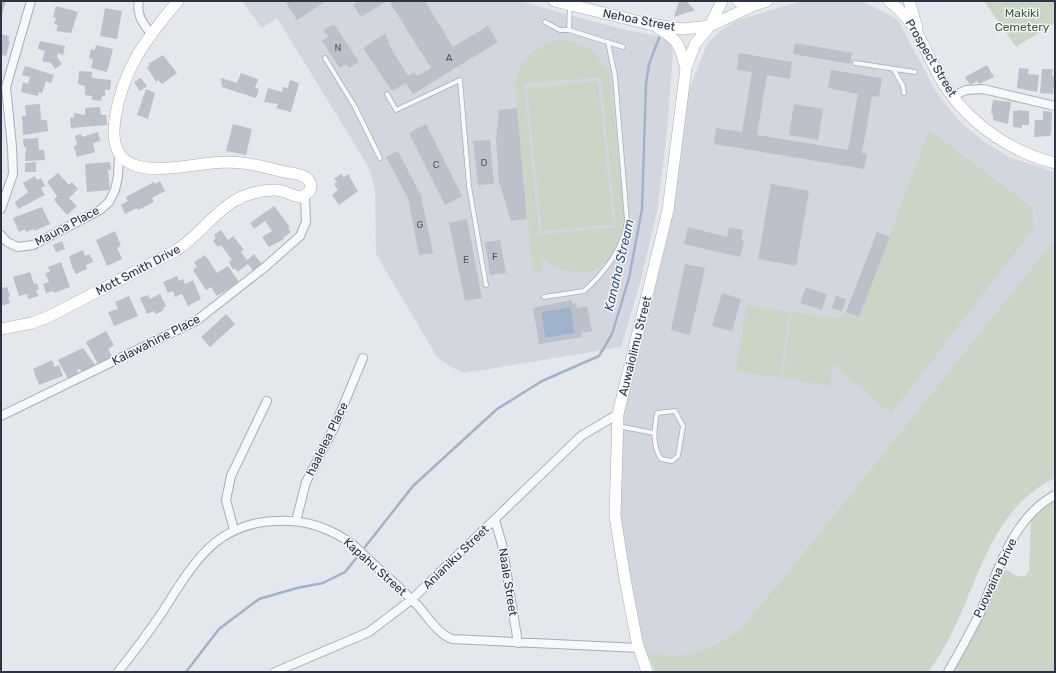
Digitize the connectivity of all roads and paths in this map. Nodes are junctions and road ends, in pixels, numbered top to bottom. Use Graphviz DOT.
graph roads {
  1 [pos="31,1"];
  2 [pos="139,1"];
  3 [pos="178,1"];
  4 [pos="554,1"];
  5 [pos="722,1"];
  6 [pos="738,1"];
  7 [pos="767,1"];
  8 [pos="889,1"];
  9 [pos="909,1"];
  10 [pos="570,6"];
  11 [pos="752,6"];
  12 [pos="545,22"];
  13 [pos="649,24"];
  14 [pos="710,26"];
  15 [pos="569,30"];
  16 [pos="919,33"];
  17 [pos="151,34"];
  18 [pos="608,42"];
  19 [pos="623,46"];
  20 [pos="325,58"];
  21 [pos="855,63"];
  22 [pos="686,68"];
  23 [pos="894,70"];
  24 [pos="914,72"];
  25 [pos="904,93"];
  26 [pos="387,94"];
  27 [pos="953,96"];
  28 [pos="1055,106"];
  29 [pos="118,154"];
  30 [pos="380,158"];
  31 [pos="1055,164"];
  32 [pos="305,196"];
  33 [pos="1,209"];
  34 [pos="1,235"];
  35 [pos="486,285"];
  36 [pos="544,297"];
  37 [pos="1,329"];
  38 [pos="363,358"];
  39 [pos="268,401"];
  40 [pos="618,414"];
  41 [pos="1,416"];
  42 [pos="618,426"];
  43 [pos="654,433"];
  44 [pos="1055,495"];
  45 [pos="494,520"];
  46 [pos="296,521"];
  47 [pos="234,530"];
  48 [pos="411,600"];
  49 [pos="518,644"];
  50 [pos="639,648"];
  51 [pos="118,672"];
  52 [pos="275,672"];
  53 [pos="647,672"];
  54 [pos="948,672"];
  1 -- 33 [label="street"];
  2 -- 17 [label="street"];
  3 -- 17 [label="street"];
  4 -- 10 [label="street, Nehoa Street"];
  5 -- 14 [label="street"];
  6 -- 11 [label="street"];
  7 -- 11 [label="street, Nehoa Street"];
  8 -- 16 [label="street, Prospect Street"];
  9 -- 16 [label="street"];
  10 -- 13 [label="street, Nehoa Street"];
  10 -- 15 [label="lane"];
  11 -- 14 [label="street, Nehoa Street"];
  12 -- 15 [label="lane"];
  13 -- 14 [label="street, Nehoa Street"];
  13 -- 22 [label="street"];
  14 -- 22 [label="street, Auwaiolimu Street"];
  15 -- 18 [label="lane"];
  16 -- 27 [label="street, Prospect Street"];
  17 -- 29 [label="street"];
  18 -- 19 [label="lane"];
  18 -- 36 [label="lane"];
  20 -- 30 [label="lane"];
  21 -- 23 [label="lane"];
  22 -- 40 [label="street, Auwaiolimu Street"];
  23 -- 24 [label="lane"];
  23 -- 25 [label="lane"];
  26 -- 35 [label="lane"];
  27 -- 28 [label="street"];
  27 -- 31 [label="street, Prospect Street"];
  29 -- 32 [label="street"];
  29 -- 34 [label="street, Mauna Place"];
  32 -- 37 [label="street, Mott Smith Drive"];
  32 -- 41 [label="street, Kalawahine Place"];
  38 -- 46 [label="street, haalelea Place"];
  39 -- 47 [label="street"];
  40 -- 42 [label="street, Auwaiolimu Street"];
  40 -- 45 [label="street, Anianiku Street"];
  42 -- 43 [label="lane"];
  42 -- 50 [label="street, Auwaiolimu Street"];
  43 -- 43 [label="lane"];
  44 -- 54 [label="street, Puowaina Drive"];
  45 -- 48 [label="street, Anianiku Street"];
  45 -- 49 [label="street, Naale Street"];
  46 -- 47 [label="street, Kapahu Street"];
  46 -- 48 [label="street, Kapahu Street"];
  47 -- 51 [label="street, Kapahu Street"];
  48 -- 49 [label="street, Kapahu Street"];
  48 -- 52 [label="street, Anianiku Street"];
  49 -- 50 [label="street, Kapahu Street"];
  50 -- 53 [label="street, Auwaiolimu Street"];
}
